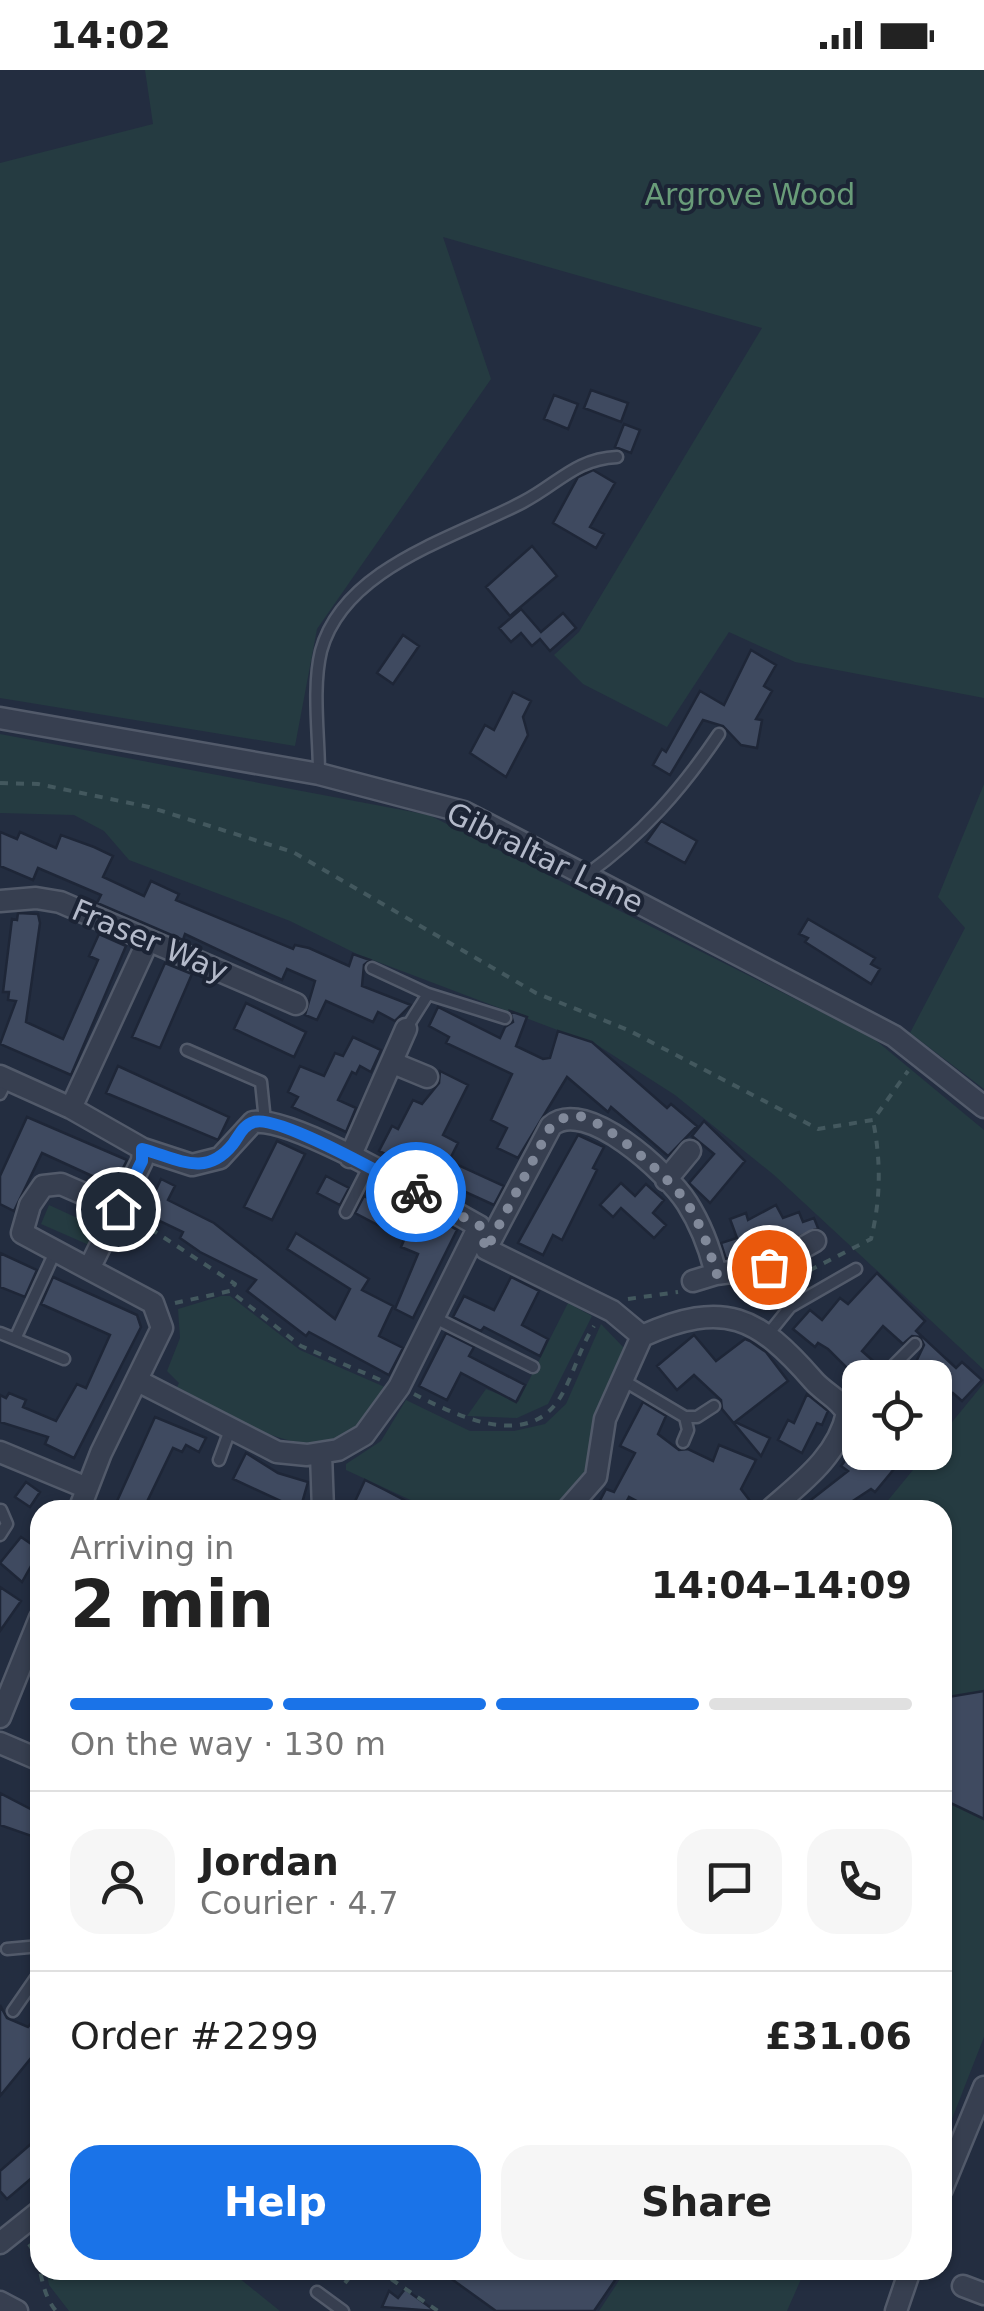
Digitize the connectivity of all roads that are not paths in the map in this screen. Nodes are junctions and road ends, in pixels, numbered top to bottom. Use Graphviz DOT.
graph roads {
  1 [pos="616,457"];
  2 [pos="0,718"];
  3 [pos="719,734"];
  4 [pos="318,774"];
  5 [pos="586,876"];
  6 [pos="0,901"];
  7 [pos="147,943"];
  8 [pos="372,968"];
  9 [pos="428,994"];
  10 [pos="296,1004"];
  11 [pos="505,1018"];
  12 [pos="406,1029"];
  13 [pos="187,1050"];
  14 [pos="394,1062"];
  15 [pos="427,1077"];
  16 [pos="2,1084"];
  17 [pos="984,1107"];
  18 [pos="71,1108"];
  19 [pos="266,1121"];
  20 [pos="142,1149"];
  21 [pos="690,1151"];
  22 [pos="350,1157"];
  23 [pos="369,1168"];
  24 [pos="666,1180"];
  25 [pos="118,1209"];
  26 [pos="346,1212"];
  27 [pos="480,1226"];
  28 [pos="814,1241"];
  29 [pos="486,1250"];
  30 [pos="55,1252"];
  31 [pos="88,1269"];
  32 [pos="856,1269"];
  33 [pos="716,1274"];
  34 [pos="693,1282"];
  35 [pos="432,1316"];
  36 [pos="0,1333"];
  37 [pos="769,1333"];
  38 [pos="642,1336"];
  39 [pos="15,1339"];
  40 [pos="915,1344"];
  41 [pos="64,1359"];
  42 [pos="899,1360"];
  43 [pos="533,1367"];
  44 [pos="138,1381"];
  45 [pos="626,1382"];
  46 [pos="842,1396"];
  47 [pos="714,1406"];
  48 [pos="685,1417"];
  49 [pos="230,1430"];
  50 [pos="842,1434"];
  51 [pos="683,1442"];
  52 [pos="0,1452"];
  53 [pos="321,1454"];
  54 [pos="219,1460"];
  55 [pos="87,1488"];
  56 [pos="83,1500"];
  57 [pos="323,1500"];
  58 [pos="576,1500"];
  59 [pos="781,1500"];
  60 [pos="1,1510"];
  61 [pos="0,1535"];
  62 [pos="30,1641"];
  63 [pos="3,1703"];
  64 [pos="0,1743"];
  65 [pos="30,1756"];
  66 [pos="30,1947"];
  67 [pos="7,1949"];
  68 [pos="30,1986"];
  69 [pos="13,2011"];
  70 [pos="984,2087"];
  71 [pos="952,2165"];
  72 [pos="30,2220"];
  73 [pos="0,2244"];
  74 [pos="907,2280"];
  75 [pos="963,2286"];
  76 [pos="316,2292"];
  77 [pos="984,2294"];
  78 [pos="0,2302"];
  79 [pos="16,2311"];
  80 [pos="343,2311"];
  81 [pos="896,2311"];
  1 -- 4 [label="lane"];
  2 -- 4 [label="street, Gibraltar Lane"];
  3 -- 5 [label="lane"];
  4 -- 5 [label="street, Gibraltar Lane"];
  5 -- 17 [label="street, Gibraltar Lane"];
  6 -- 7 [label="street, Fraser Way"];
  7 -- 10 [label="street, Fraser Way"];
  7 -- 18 [label="street"];
  8 -- 9 [label="lane"];
  9 -- 11 [label="lane"];
  9 -- 12 [label="lane"];
  12 -- 14 [label="street"];
  13 -- 19 [label="lane"];
  14 -- 15 [label="street"];
  14 -- 22 [label="street"];
  16 -- 18 [label="street"];
  18 -- 20 [label="street"];
  19 -- 20 [label="street"];
  19 -- 22 [label="street"];
  20 -- 25 [label="street"];
  21 -- 24 [label="street"];
  22 -- 23 [label="street"];
  23 -- 26 [label="lane"];
  23 -- 27 [label="street"];
  24 -- 29 [label="street"];
  24 -- 33 [label="street"];
  25 -- 30 [label="street"];
  25 -- 31 [label="street"];
  27 -- 29 [label="street"];
  27 -- 35 [label="street"];
  28 -- 33 [label="street"];
  29 -- 38 [label="street"];
  30 -- 31 [label="street"];
  30 -- 39 [label="lane"];
  31 -- 44 [label="street"];
  32 -- 37 [label="lane"];
  33 -- 34 [label="street"];
  35 -- 43 [label="lane"];
  35 -- 53 [label="street"];
  36 -- 39 [label="lane"];
  37 -- 38 [label="street"];
  37 -- 46 [label="street"];
  38 -- 45 [label="street"];
  39 -- 41 [label="lane"];
  40 -- 42 [label="lane"];
  44 -- 49 [label="street"];
  44 -- 55 [label="street"];
  45 -- 48 [label="lane"];
  45 -- 58 [label="street"];
  47 -- 48 [label="lane"];
  48 -- 51 [label="lane"];
  49 -- 53 [label="street"];
  49 -- 54 [label="lane"];
  50 -- 59 [label="street"];
  52 -- 55 [label="street"];
  53 -- 57 [label="street"];
  55 -- 56 [label="street"];
  60 -- 61 [label="lane"];
  62 -- 63 [label="street"];
  64 -- 65 [label="street"];
  66 -- 67 [label="lane"];
  68 -- 69 [label="lane"];
  70 -- 71 [label="street"];
  72 -- 73 [label="street"];
  74 -- 81 [label="street"];
  75 -- 77 [label="street"];
  76 -- 80 [label="lane"];
  78 -- 79 [label="street"];
}
